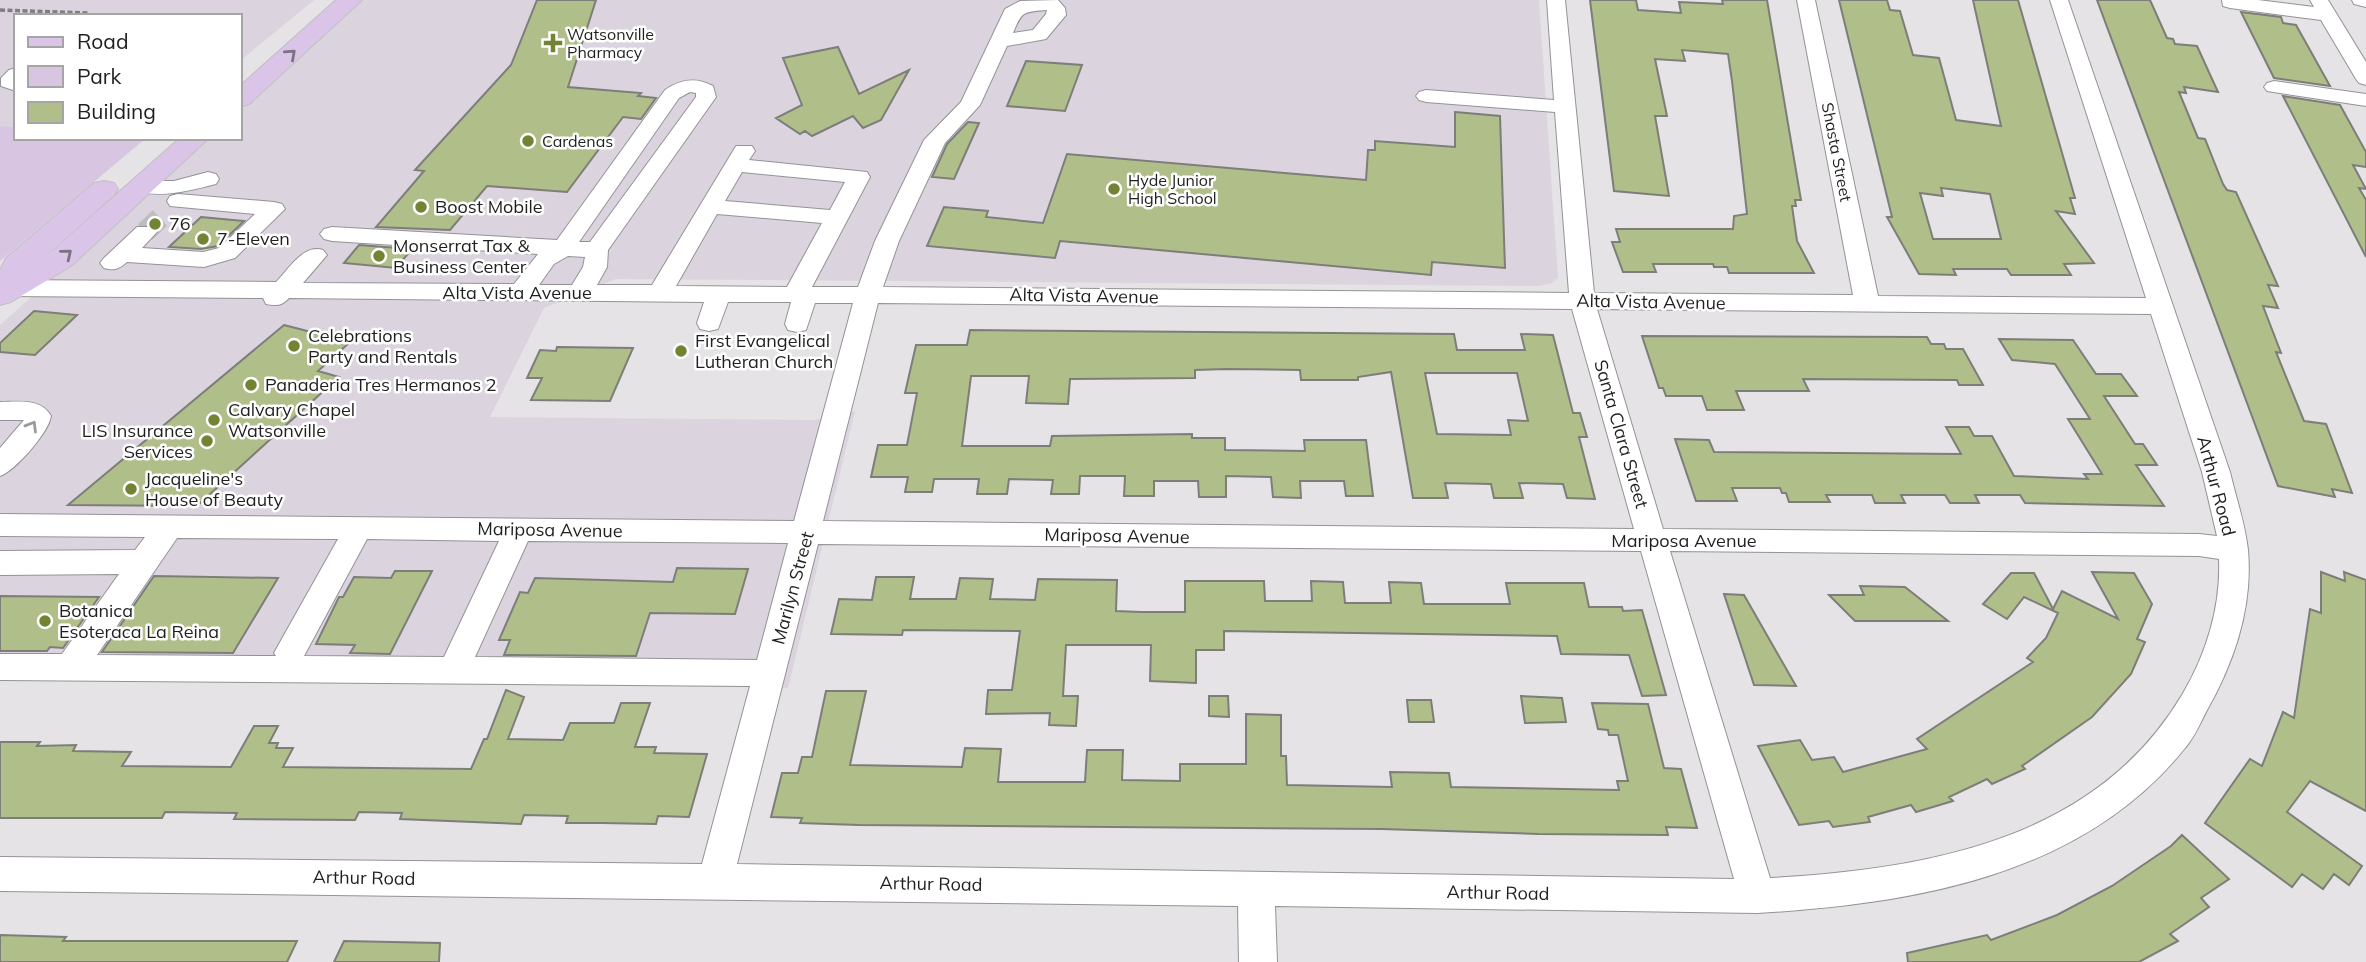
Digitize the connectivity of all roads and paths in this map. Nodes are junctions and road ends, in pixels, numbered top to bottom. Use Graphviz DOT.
graph roads {
  1 [pos="322,0"];
  2 [pos="350,0"];
  3 [pos="1556,0"];
  4 [pos="1806,0"];
  5 [pos="2059,0"];
  6 [pos="2230,2"];
  7 [pos="2324,7"];
  8 [pos="1,8"];
  9 [pos="87,14"];
  10 [pos="998,41"];
  11 [pos="242,70"];
  12 [pos="2365,77"];
  13 [pos="2274,87"];
  14 [pos="1426,96"];
  15 [pos="242,97"];
  16 [pos="2366,100"];
  17 [pos="1566,107"];
  18 [pos="161,140"];
  19 [pos="194,140"];
  20 [pos="143,186"];
  21 [pos="178,201"];
  22 [pos="710,206"];
  23 [pos="838,218"];
  24 [pos="332,234"];
  25 [pos="563,248"];
  26 [pos="596,250"];
  27 [pos="122,254"];
  28 [pos="315,255"];
  29 [pos="85,289"];
  30 [pos="285,290"];
  31 [pos="4,291"];
  32 [pos="520,293"];
  33 [pos="579,293"];
  34 [pos="659,294"];
  35 [pos="868,294"];
  36 [pos="718,295"];
  37 [pos="800,295"];
  38 [pos="1583,301"];
  39 [pos="1867,303"];
  40 [pos="265,306"];
  41 [pos="2160,306"];
  42 [pos="709,323"];
  43 [pos="797,324"];
  44 [pos="0,411"];
  45 [pos="0,466"];
  46 [pos="0,525"];
  47 [pos="168,528"];
  48 [pos="359,528"];
  49 [pos="517,530"];
  50 [pos="807,532"];
  51 [pos="1652,541"];
  52 [pos="2233,550"];
  53 [pos="143,562"];
  54 [pos="0,563"];
  55 [pos="290,653"];
  56 [pos="0,667"];
  57 [pos="70,668"];
  58 [pos="454,670"];
  59 [pos="770,673"];
  60 [pos="0,874"];
  61 [pos="715,881"];
  62 [pos="1256,890"];
  63 [pos="1757,896"];
  64 [pos="1258,962"];
  1 -- 11 [label="main road"];
  15 -- 2 [label="main road, one-way"];
  3 -- 17 [label="street, Santa Clara Street"];
  4 -- 39 [label="street, Shasta Street"];
  5 -- 41 [label="street, Arthur Road"];
  6 -- 7 [label="street"];
  7 -- 12 [label="street"];
  8 -- 9 [label="path"];
  10 -- 35 [label="street, Marilyn Street"];
  13 -- 16 [label="street"];
  14 -- 17 [label="street"];
  17 -- 38 [label="street, Santa Clara Street"];
  18 -- 31 [label="main road"];
  19 -- 20 [label="main road"];
  20 -- 21 [label="street"];
  31 -- 20 [label="main road, one-way"];
  21 -- 27 [label="street"];
  21 -- 27 [label="street"];
  22 -- 23 [label="street"];
  22 -- 23 [label="street"];
  22 -- 34 [label="street"];
  23 -- 37 [label="street"];
  24 -- 25 [label="street"];
  25 -- 26 [label="street"];
  25 -- 26 [label="street"];
  25 -- 32 [label="street"];
  26 -- 33 [label="street"];
  27 -- 29 [label="street"];
  28 -- 30 [label="street"];
  29 -- 30 [label="street, Alta Vista Avenue"];
  29 -- 31 [label="street, Alta Vista Avenue"];
  30 -- 32 [label="street, Alta Vista Avenue"];
  30 -- 40 [label="street"];
  32 -- 33 [label="street, Alta Vista Avenue"];
  33 -- 34 [label="street, Alta Vista Avenue"];
  34 -- 36 [label="street, Alta Vista Avenue"];
  35 -- 37 [label="street, Alta Vista Avenue"];
  35 -- 38 [label="street, Alta Vista Avenue"];
  35 -- 50 [label="street, Marilyn Street"];
  36 -- 37 [label="street, Alta Vista Avenue"];
  36 -- 42 [label="street"];
  37 -- 43 [label="street"];
  38 -- 39 [label="street, Alta Vista Avenue"];
  38 -- 51 [label="street, Santa Clara Street"];
  39 -- 41 [label="street, Alta Vista Avenue"];
  41 -- 52 [label="street, Arthur Road"];
  45 -- 44 [label="street, one-way"];
  46 -- 47 [label="street, Mariposa Avenue"];
  47 -- 48 [label="street, Mariposa Avenue"];
  47 -- 53 [label="street"];
  48 -- 49 [label="street, Mariposa Avenue"];
  48 -- 55 [label="street"];
  49 -- 50 [label="street, Mariposa Avenue"];
  49 -- 58 [label="street"];
  50 -- 51 [label="street, Mariposa Avenue"];
  50 -- 59 [label="street, Marilyn Street"];
  51 -- 52 [label="street, Mariposa Avenue"];
  51 -- 63 [label="street, Santa Clara Street"];
  52 -- 63 [label="street, Arthur Road"];
  53 -- 54 [label="street"];
  53 -- 57 [label="street"];
  56 -- 57 [label="street"];
  57 -- 58 [label="street"];
  58 -- 59 [label="street"];
  59 -- 61 [label="street, Marilyn Street"];
  60 -- 61 [label="street, Arthur Road"];
  61 -- 62 [label="street, Arthur Road"];
  62 -- 63 [label="street, Arthur Road"];
  62 -- 64 [label="street"];
}
